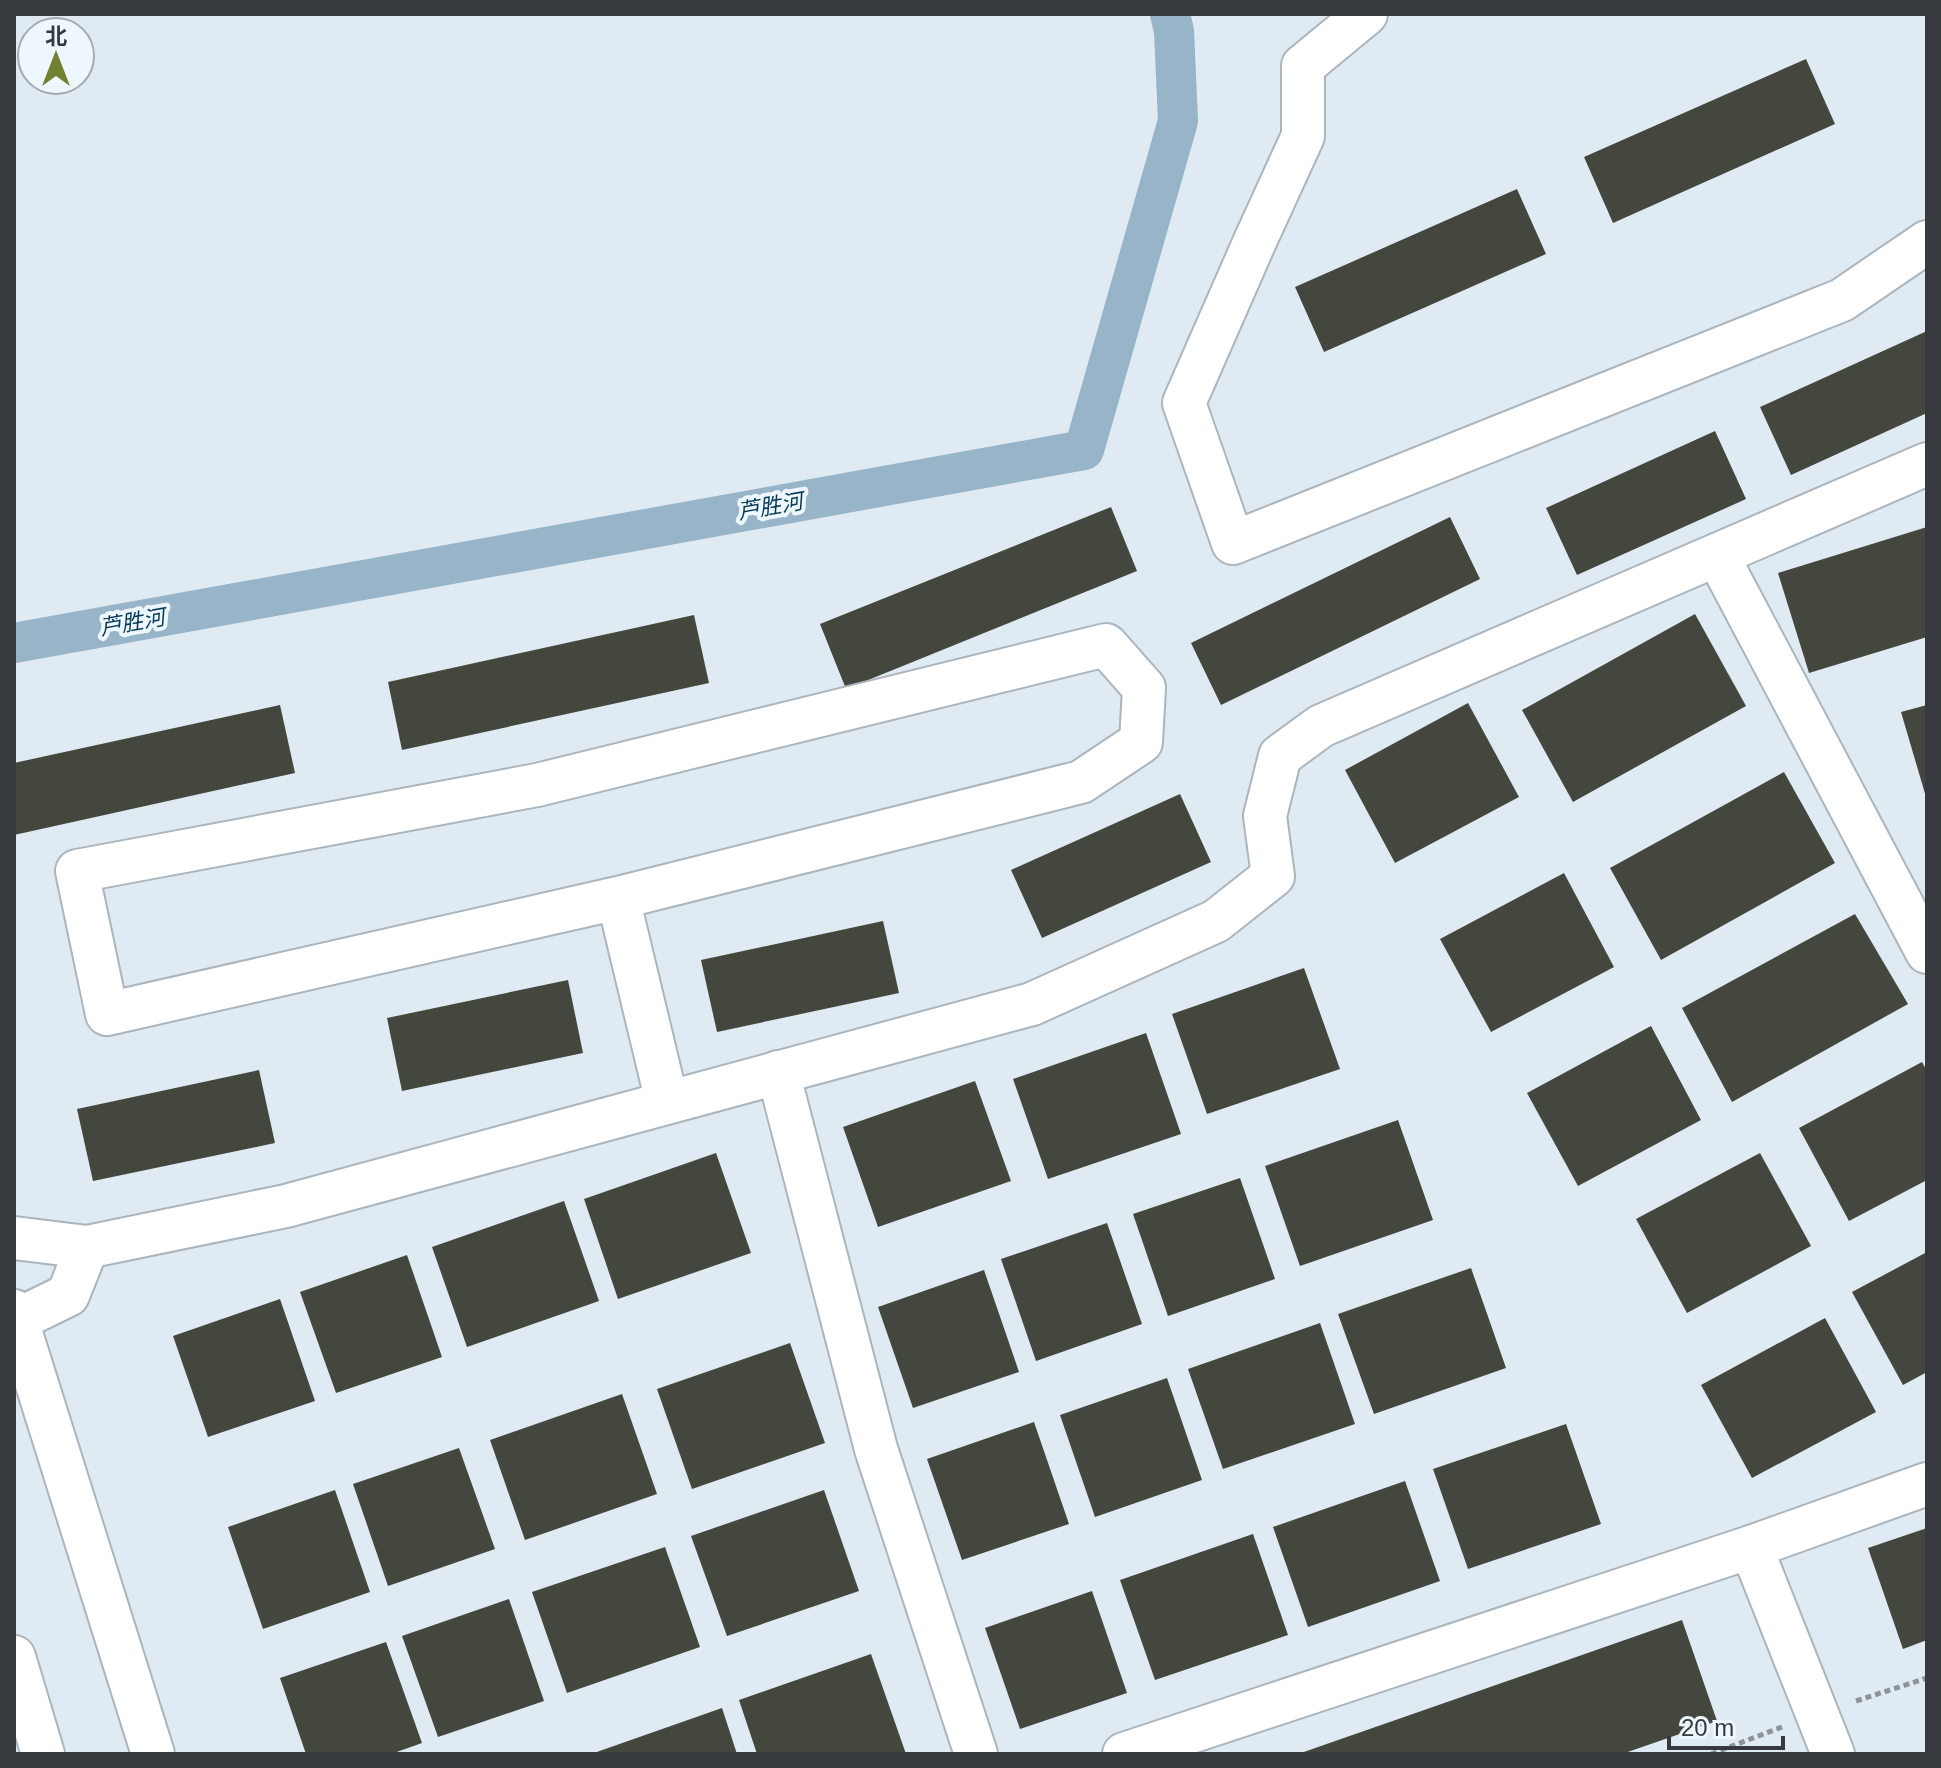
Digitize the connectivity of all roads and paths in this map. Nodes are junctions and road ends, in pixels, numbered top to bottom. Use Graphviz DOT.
graph roads {
  1 [pos="1366,14"];
  2 [pos="1927,242"];
  3 [pos="1927,464"];
  4 [pos="1717,555"];
  5 [pos="618,898"];
  6 [pos="1927,952"];
  7 [pos="778,1072"];
  8 [pos="667,1102"];
  9 [pos="14,1238"];
  10 [pos="87,1247"];
  11 [pos="16,1316"];
  12 [pos="1927,1484"];
  13 [pos="1751,1547"];
  14 [pos="14,1657"];
  15 [pos="1927,1678"];
  16 [pos="1817,1714"];
  17 [pos="43,1754"];
  18 [pos="153,1754"];
  19 [pos="976,1754"];
  20 [pos="1124,1754"];
  21 [pos="1711,1754"];
  22 [pos="1833,1754"];
  1 -- 2 [label="street"];
  3 -- 4 [label="street"];
  4 -- 6 [label="street"];
  4 -- 7 [label="street"];
  5 -- 5 [label="street"];
  5 -- 8 [label="street"];
  7 -- 8 [label="street"];
  7 -- 19 [label="street"];
  8 -- 10 [label="street"];
  9 -- 10 [label="street"];
  10 -- 11 [label="street"];
  11 -- 18 [label="street"];
  12 -- 13 [label="street"];
  13 -- 16 [label="street"];
  13 -- 20 [label="street"];
  14 -- 17 [label="street"];
  15 -- 16 [label="path"];
  16 -- 21 [label="path"];
  16 -- 22 [label="street"];
}
